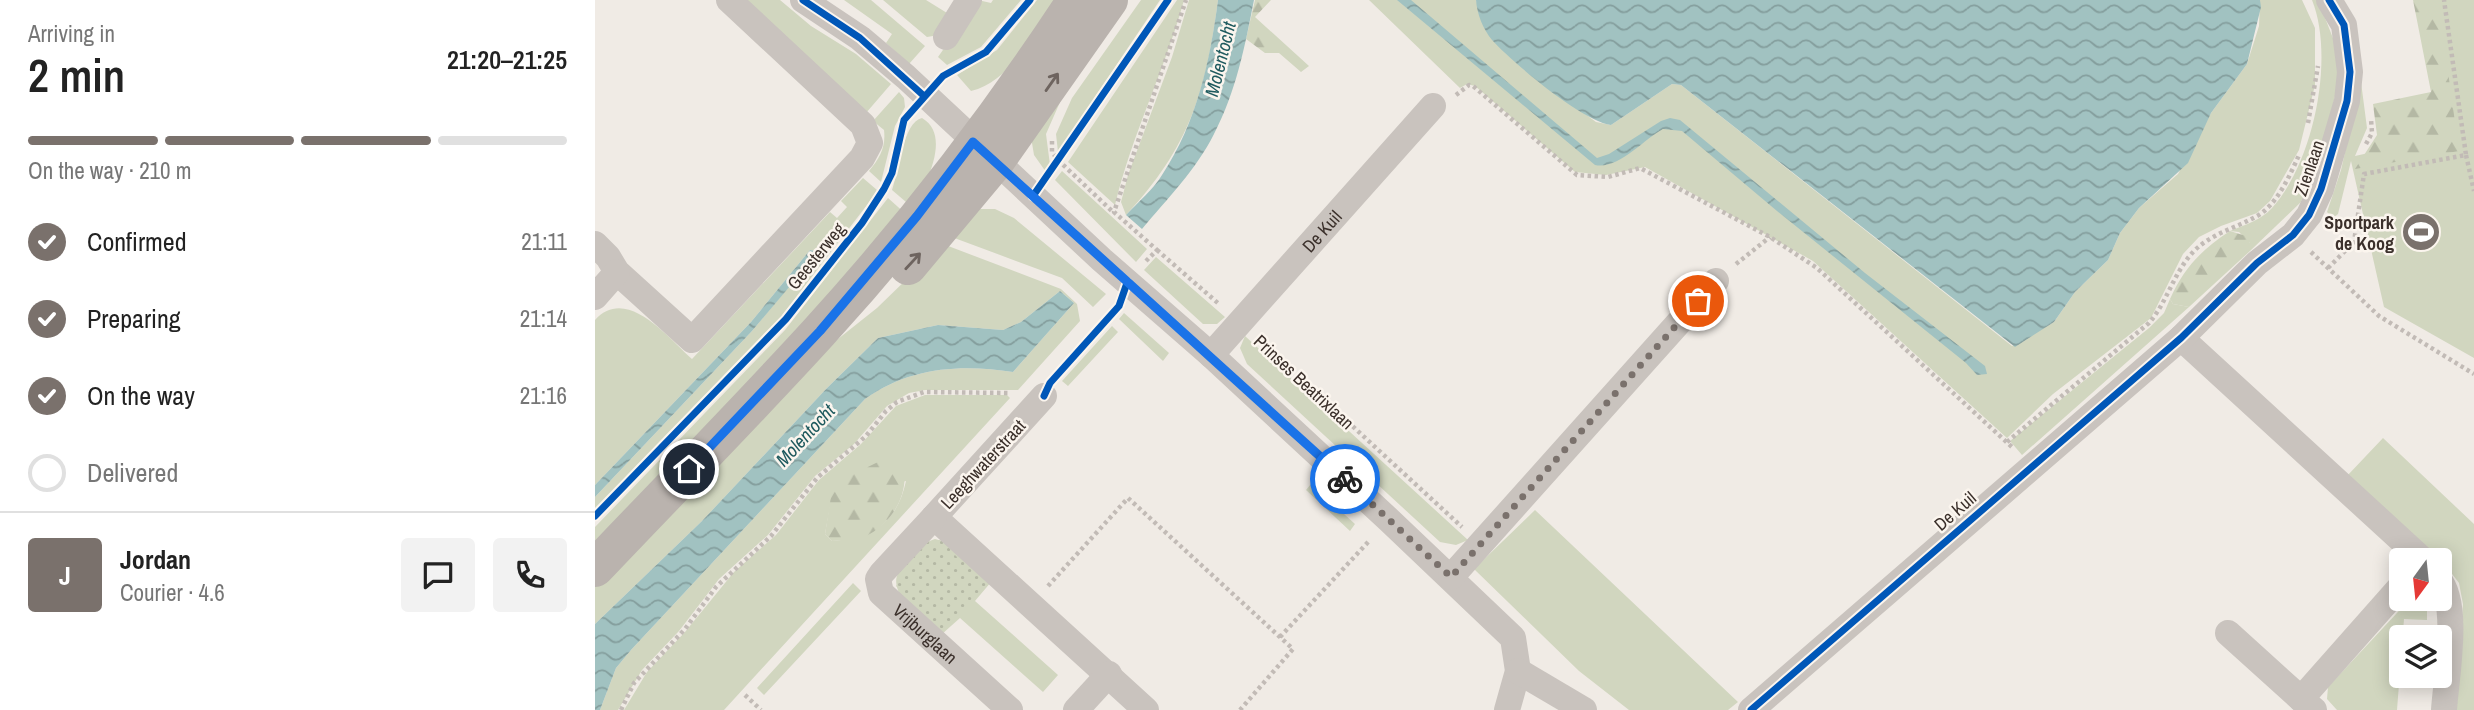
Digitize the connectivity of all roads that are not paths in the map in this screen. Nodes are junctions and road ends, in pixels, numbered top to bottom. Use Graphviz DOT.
graph roads {
  1 [pos="729,0"];
  2 [pos="803,0"];
  3 [pos="969,0"];
  4 [pos="1076,0"];
  5 [pos="1109,0"];
  6 [pos="2329,0"];
  7 [pos="946,37"];
  8 [pos="1433,106"];
  9 [pos="984,152"];
  10 [pos="595,244"];
  11 [pos="617,272"];
  12 [pos="1716,281"];
  13 [pos="595,297"];
  14 [pos="2181,338"];
  15 [pos="1211,355"];
  16 [pos="1037,404"];
  17 [pos="934,517"];
  18 [pos="2410,548"];
  19 [pos="595,568"];
  20 [pos="1451,577"];
  21 [pos="2389,601"];
  22 [pos="2451,611"];
  23 [pos="2228,633"];
  24 [pos="1518,671"];
  25 [pos="1109,674"];
  26 [pos="2307,704"];
  27 [pos="1010,710"];
  28 [pos="1076,710"];
  29 [pos="1146,710"];
  30 [pos="1507,710"];
  31 [pos="1584,710"];
  32 [pos="1751,710"];
  33 [pos="2444,710"];
  1 -- 11 [label="street, Geesterweg"];
  2 -- 9 [label="street"];
  3 -- 7 [label="street"];
  4 -- 9 [label="main road"];
  9 -- 5 [label="main road, one-way"];
  6 -- 14 [label="street, Zienlaan"];
  8 -- 15 [label="street, De Kuil"];
  9 -- 15 [label="street"];
  9 -- 19 [label="main road"];
  10 -- 11 [label="street, Geesterweg"];
  11 -- 13 [label="street"];
  12 -- 20 [label="street"];
  14 -- 18 [label="street"];
  14 -- 32 [label="street, De Kuil"];
  15 -- 20 [label="street"];
  16 -- 17 [label="street, Leeghwaterstraat"];
  17 -- 25 [label="street, Leeghwaterstraat"];
  17 -- 27 [label="street, Vrijburglaan"];
  20 -- 24 [label="street"];
  21 -- 26 [label="street"];
  22 -- 33 [label="street"];
  23 -- 26 [label="street"];
  24 -- 30 [label="street"];
  24 -- 31 [label="street"];
  25 -- 28 [label="street"];
  25 -- 29 [label="street, Leeghwaterstraat"];
}
